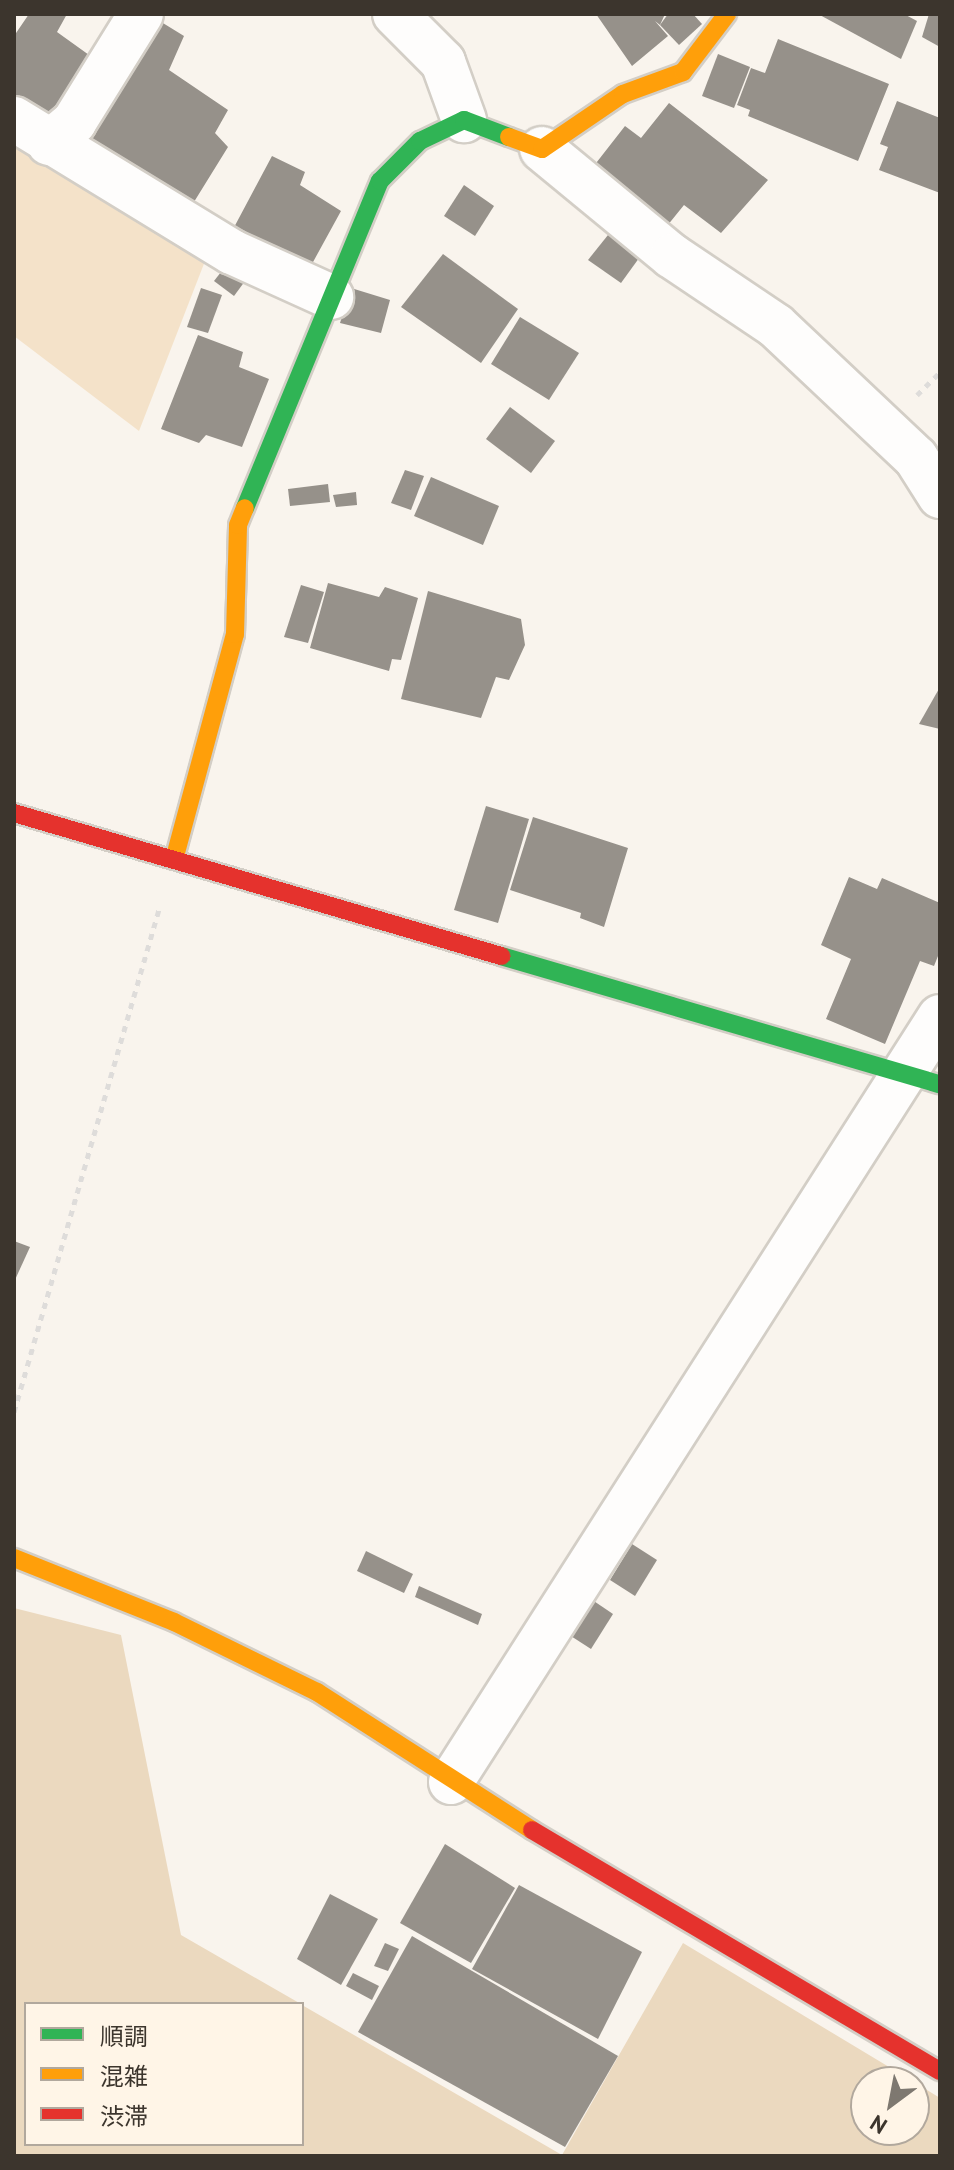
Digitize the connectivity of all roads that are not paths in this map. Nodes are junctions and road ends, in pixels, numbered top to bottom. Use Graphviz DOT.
graph roads {
  1 [pos="141,14"];
  2 [pos="395,14"];
  3 [pos="727,14"];
  4 [pos="464,120"];
  5 [pos="32,131"];
  6 [pos="542,149"];
  7 [pos="331,297"];
  8 [pos="940,496"];
  9 [pos="14,813"];
  10 [pos="174,860"];
  11 [pos="940,1017"];
  12 [pos="922,1079"];
  13 [pos="14,1558"];
  14 [pos="451,1782"];
  15 [pos="940,2071"];
  1 -- 5 [label="street"];
  2 -- 4 [label="street"];
  3 -- 6 [label="street"];
  4 -- 6 [label="street"];
  4 -- 7 [label="street"];
  5 -- 7 [label="street"];
  6 -- 8 [label="street"];
  7 -- 10 [label="street"];
  9 -- 10 [label="street"];
  10 -- 12 [label="street"];
  11 -- 12 [label="street"];
  12 -- 14 [label="street"];
  13 -- 14 [label="street"];
  14 -- 15 [label="street"];
}
